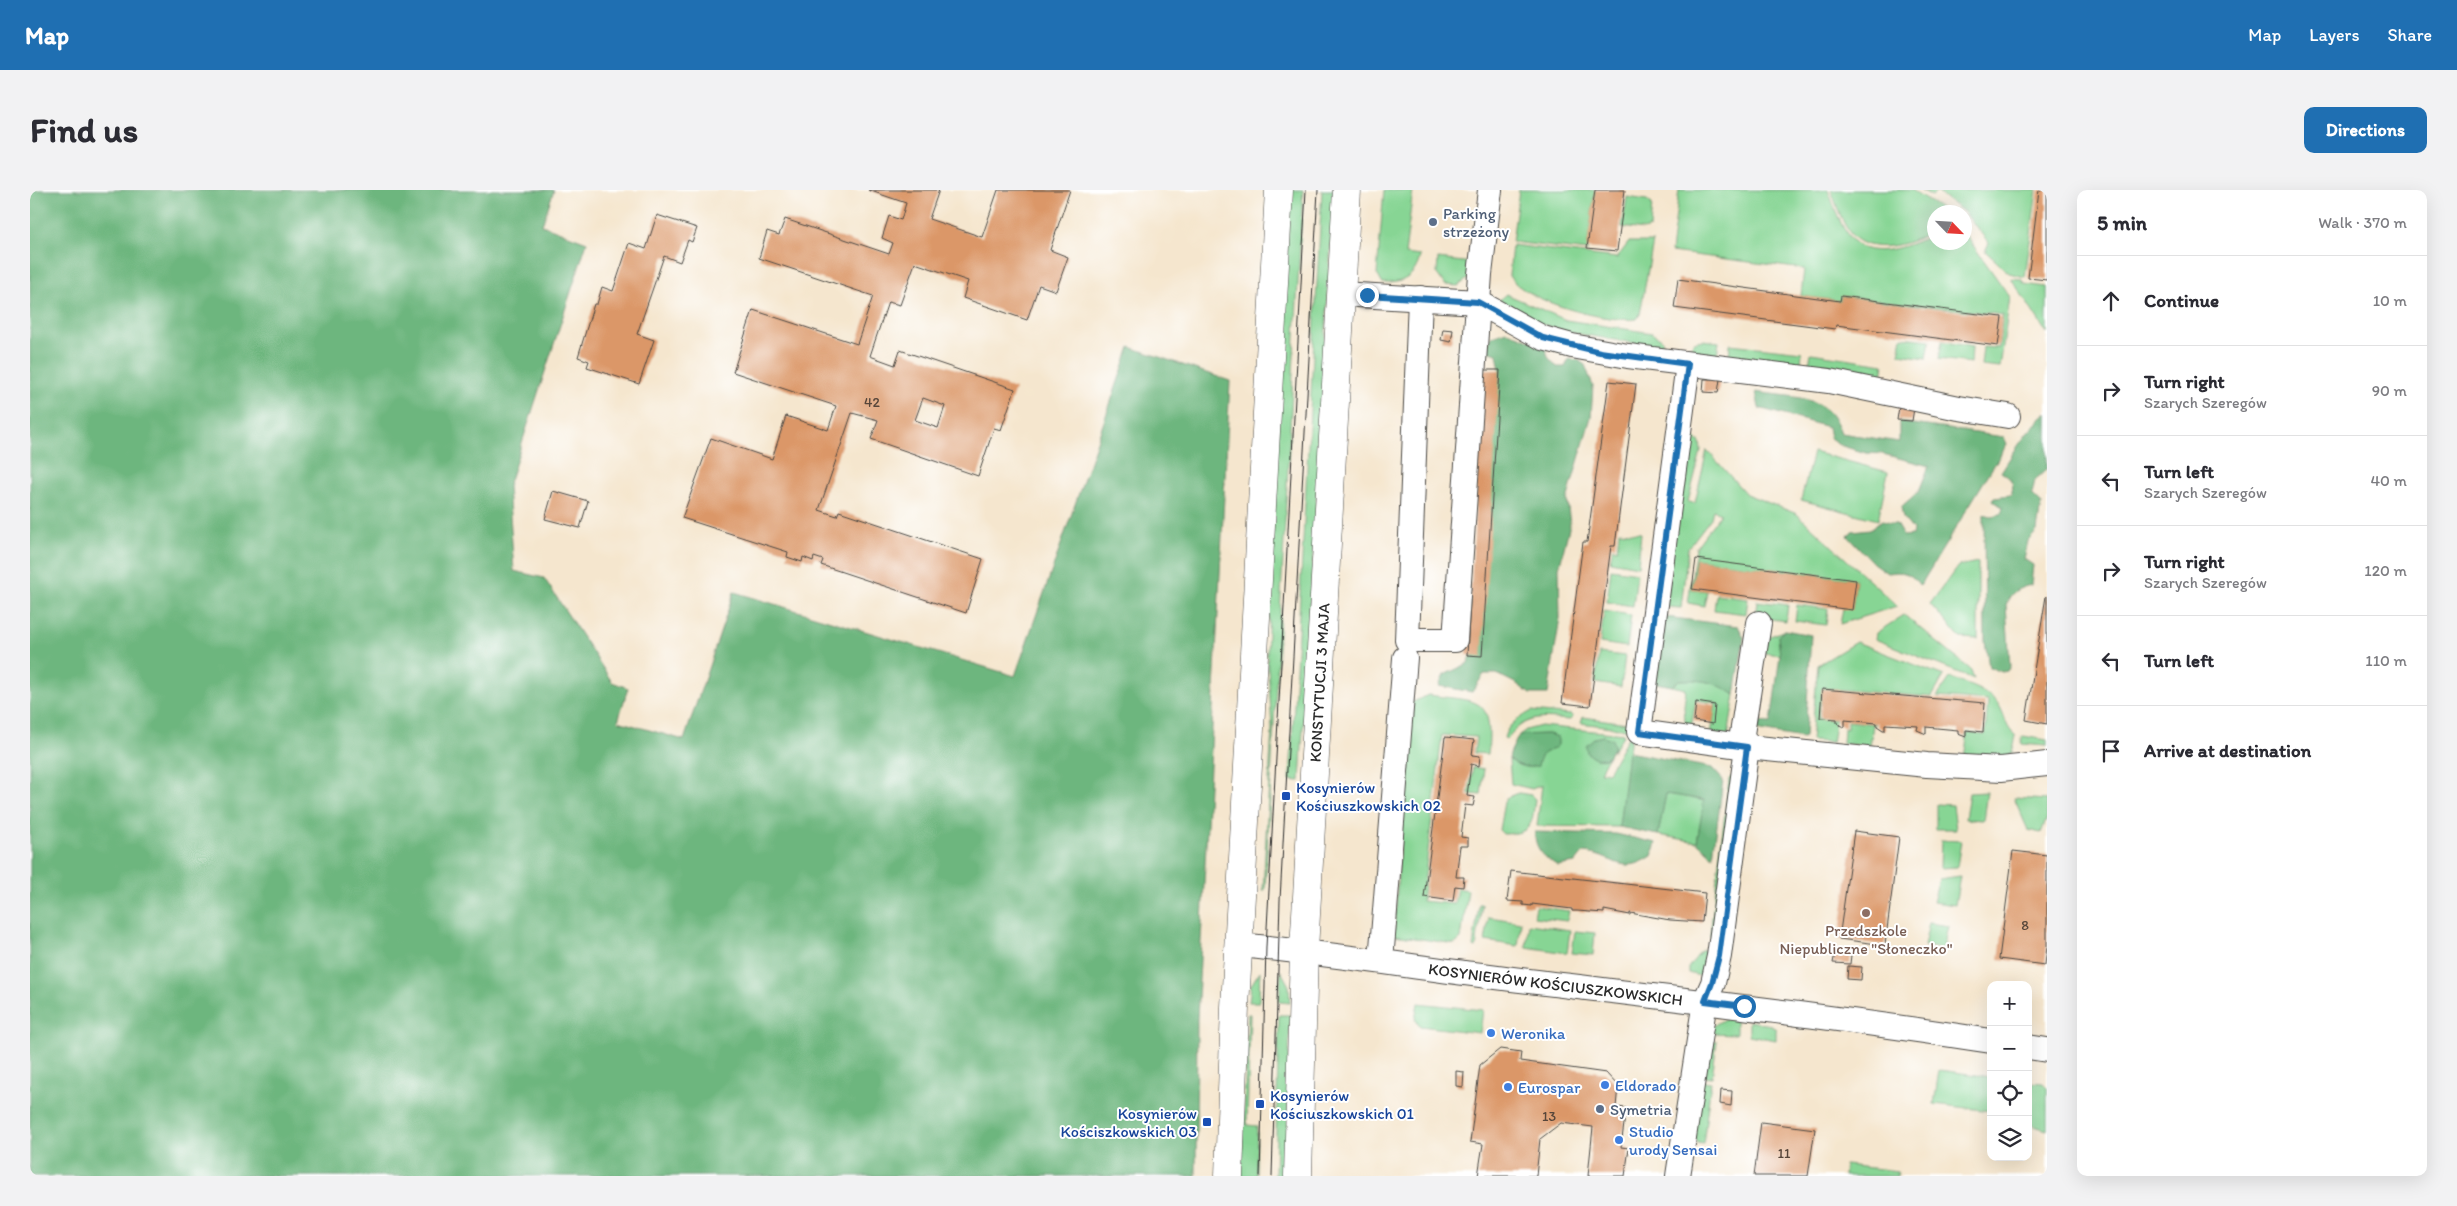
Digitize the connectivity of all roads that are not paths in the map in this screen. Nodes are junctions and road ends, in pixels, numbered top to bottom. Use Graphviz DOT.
graph roads {
  1 [pos="1279,190"];
  2 [pos="1347,190"];
  3 [pos="1490,190"];
  4 [pos="1340,294"];
  5 [pos="1420,298"];
  6 [pos="1478,302"];
  7 [pos="1688,364"];
  8 [pos="2008,416"];
  9 [pos="1759,623"];
  10 [pos="1405,658"];
  11 [pos="1747,747"];
  12 [pos="2047,764"];
  13 [pos="1238,945"];
  14 [pos="1304,950"];
  15 [pos="1381,961"];
  16 [pos="1705,1001"];
  17 [pos="1987,1040"];
  18 [pos="2032,1048"];
  19 [pos="2047,1050"];
  20 [pos="1230,1176"];
  21 [pos="1298,1176"];
  22 [pos="1678,1176"];
  1 -- 13 [label="street"];
  2 -- 4 [label="street, KONSTYTUCJI 3 MAJA"];
  3 -- 6 [label="street"];
  4 -- 5 [label="street"];
  4 -- 14 [label="street, KONSTYTUCJI 3 MAJA"];
  5 -- 6 [label="street"];
  5 -- 6 [label="street"];
  6 -- 7 [label="street"];
  7 -- 8 [label="street"];
  7 -- 11 [label="street"];
  9 -- 11 [label="street"];
  10 -- 15 [label="street"];
  11 -- 12 [label="street"];
  11 -- 16 [label="street"];
  13 -- 14 [label="street, KOSYNIERÓW KOŚCIUSZKOWSKICH"];
  13 -- 20 [label="street"];
  14 -- 15 [label="street, KOSYNIERÓW KOŚCIUSZKOWSKICH"];
  14 -- 21 [label="street, KONSTYTUCJI 3 MAJA"];
  15 -- 16 [label="street, KOSYNIERÓW KOŚCIUSZKOWSKICH"];
  16 -- 17 [label="street, KOSYNIERÓW KOŚCIUSZKOWSKICH"];
  16 -- 22 [label="street"];
  18 -- 19 [label="street"];
}
